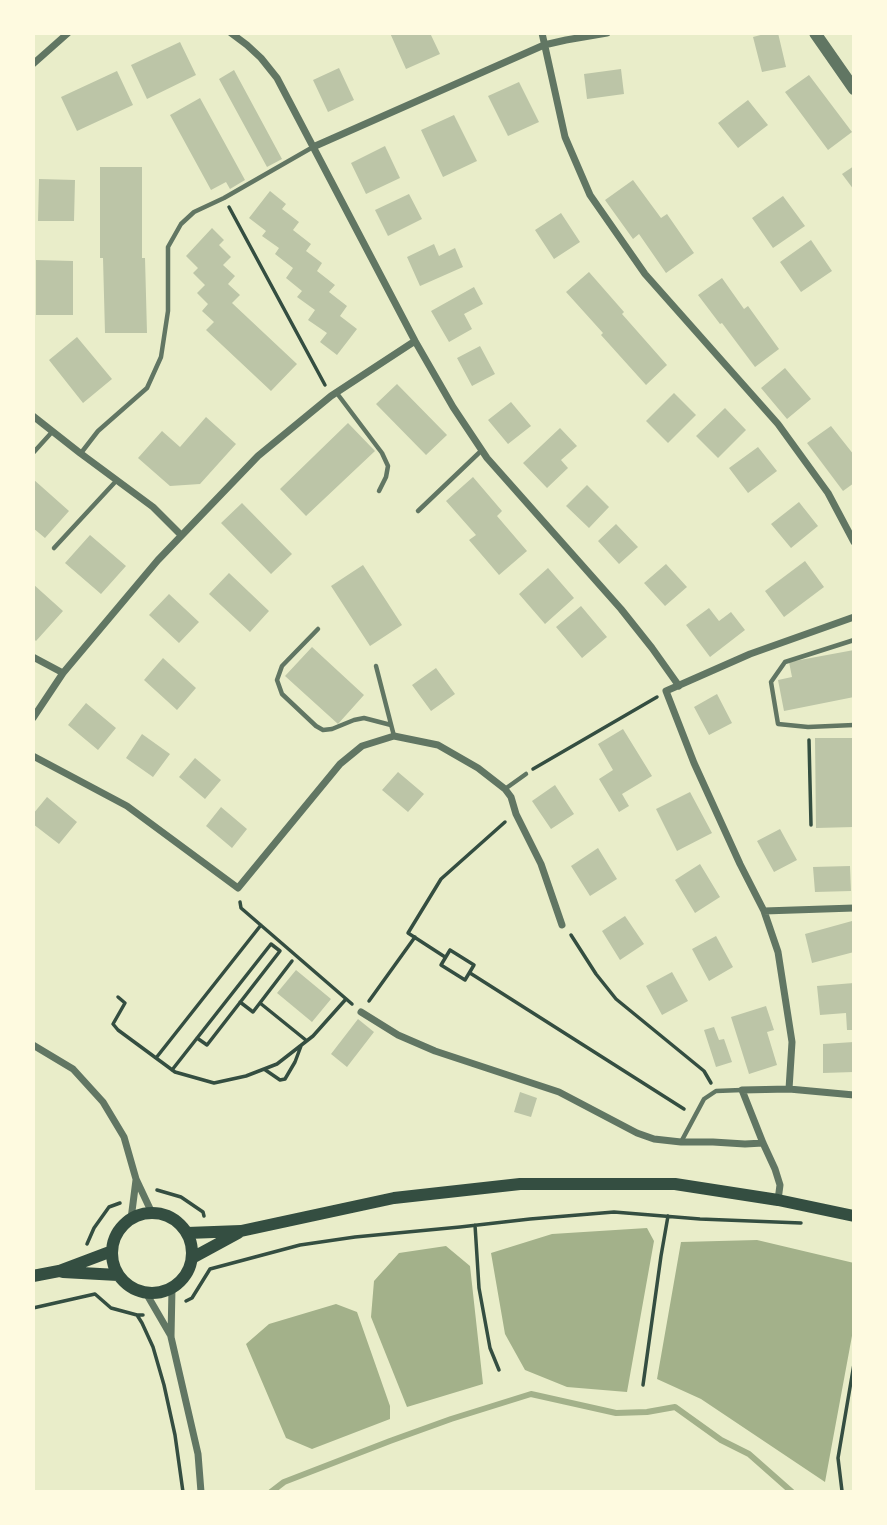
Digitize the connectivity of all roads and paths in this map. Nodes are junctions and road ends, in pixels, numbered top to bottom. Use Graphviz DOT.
graph roads {
  1 [pos="68,33"];
  2 [pos="231,33"];
  3 [pos="542,33"];
  4 [pos="607,33"];
  5 [pos="815,33"];
  6 [pos="544,45"];
  7 [pos="33,64"];
  8 [pos="854,89"];
  9 [pos="313,147"];
  10 [pos="224,198"];
  11 [pos="415,341"];
  12 [pos="333,394"];
  13 [pos="33,416"];
  14 [pos="52,432"];
  15 [pos="482,450"];
  16 [pos="33,453"];
  17 [pos="80,453"];
  18 [pos="117,480"];
  19 [pos="379,491"];
  20 [pos="418,511"];
  21 [pos="181,535"];
  22 [pos="854,542"];
  23 [pos="54,548"];
  24 [pos="854,617"];
  25 [pos="318,629"];
  26 [pos="854,640"];
  27 [pos="33,657"];
  28 [pos="376,666"];
  29 [pos="63,673"];
  30 [pos="678,687"];
  31 [pos="666,691"];
  32 [pos="33,718"];
  33 [pos="391,725"];
  34 [pos="854,725"];
  35 [pos="808,727"];
  36 [pos="394,736"];
  37 [pos="33,756"];
  38 [pos="526,774"];
  39 [pos="505,789"];
  40 [pos="516,814"];
  41 [pos="811,825"];
  42 [pos="238,888"];
  43 [pos="854,908"];
  44 [pos="764,911"];
  45 [pos="261,925"];
  46 [pos="562,925"];
  47 [pos="415,937"];
  48 [pos="445,957"];
  49 [pos="292,961"];
  50 [pos="470,972"];
  51 [pos="118,997"];
  52 [pos="240,1002"];
  53 [pos="260,1003"];
  54 [pos="361,1012"];
  55 [pos="197,1038"];
  56 [pos="307,1041"];
  57 [pos="302,1044"];
  58 [pos="33,1045"];
  59 [pos="156,1058"];
  60 [pos="264,1069"];
  61 [pos="172,1070"];
  62 [pos="789,1089"];
  63 [pos="743,1090"];
  64 [pos="716,1091"];
  65 [pos="854,1095"];
  66 [pos="695,1116"];
  67 [pos="681,1142"];
  68 [pos="763,1143"];
  69 [pos="136,1179"];
  70 [pos="144,1194"];
  71 [pos="134,1198"];
  72 [pos="778,1200"];
  73 [pos="816,1208"];
  74 [pos="152,1213"];
  75 [pos="668,1216"];
  76 [pos="854,1216"];
  77 [pos="131,1219"];
  78 [pos="475,1226"];
  79 [pos="241,1231"];
  80 [pos="210,1232"];
  81 [pos="187,1233"];
  82 [pos="211,1247"];
  83 [pos="112,1251"];
  84 [pos="192,1258"];
  85 [pos="86,1268"];
  86 [pos="210,1269"];
  87 [pos="118,1275"];
  88 [pos="33,1276"];
  89 [pos="172,1289"];
  90 [pos="146,1293"];
  91 [pos="95,1294"];
  92 [pos="33,1308"];
  93 [pos="172,1311"];
  94 [pos="159,1314"];
  95 [pos="137,1315"];
  96 [pos="171,1337"];
  97 [pos="854,1364"];
  98 [pos="499,1370"];
  99 [pos="643,1385"];
  100 [pos="842,1491"];
  101 [pos="183,1492"];
  102 [pos="201,1492"];
  1 -- 7 [label="street"];
  2 -- 9 [label="street"];
  3 -- 6 [label="street"];
  4 -- 6 [label="street"];
  5 -- 8 [label="street"];
  6 -- 9 [label="street"];
  6 -- 22 [label="street"];
  9 -- 10 [label="lane"];
  9 -- 11 [label="street"];
  10 -- 12 [label="path"];
  10 -- 17 [label="lane"];
  11 -- 12 [label="street"];
  11 -- 15 [label="street"];
  12 -- 19 [label="lane"];
  12 -- 21 [label="street"];
  13 -- 14 [label="street"];
  14 -- 16 [label="lane"];
  14 -- 17 [label="street"];
  15 -- 20 [label="lane"];
  15 -- 30 [label="street"];
  17 -- 18 [label="street"];
  18 -- 21 [label="street"];
  18 -- 23 [label="lane"];
  21 -- 29 [label="street"];
  24 -- 30 [label="street"];
  25 -- 33 [label="lane"];
  26 -- 35 [label="lane"];
  27 -- 29 [label="street"];
  28 -- 33 [label="lane"];
  29 -- 32 [label="street"];
  30 -- 31 [label="street"];
  31 -- 38 [label="path"];
  31 -- 44 [label="street"];
  33 -- 36 [label="lane"];
  34 -- 35 [label="lane"];
  35 -- 41 [label="path"];
  36 -- 39 [label="street"];
  36 -- 42 [label="street"];
  37 -- 42 [label="street"];
  38 -- 39 [label="lane"];
  39 -- 40 [label="street"];
  40 -- 46 [label="street"];
  40 -- 47 [label="path"];
  42 -- 45 [label="path"];
  43 -- 44 [label="street"];
  44 -- 62 [label="street"];
  45 -- 56 [label="path"];
  45 -- 59 [label="path"];
  46 -- 64 [label="path"];
  47 -- 48 [label="path"];
  47 -- 54 [label="path"];
  48 -- 50 [label="path"];
  48 -- 50 [label="path"];
  49 -- 53 [label="path"];
  50 -- 66 [label="path"];
  51 -- 59 [label="path"];
  52 -- 53 [label="path"];
  52 -- 55 [label="path"];
  52 -- 55 [label="path"];
  53 -- 56 [label="path"];
  54 -- 67 [label="street"];
  55 -- 61 [label="path"];
  56 -- 57 [label="path"];
  57 -- 60 [label="path"];
  57 -- 60 [label="path"];
  58 -- 69 [label="street"];
  59 -- 61 [label="path"];
  60 -- 61 [label="path"];
  62 -- 63 [label="street"];
  62 -- 65 [label="street"];
  63 -- 64 [label="lane"];
  63 -- 68 [label="street"];
  64 -- 66 [label="lane"];
  66 -- 67 [label="lane"];
  67 -- 68 [label="street"];
  68 -- 72 [label="street"];
  69 -- 70 [label="street"];
  69 -- 71 [label="street"];
  70 -- 74 [label="street"];
  70 -- 80 [label="path"];
  71 -- 77 [label="street"];
  71 -- 85 [label="path"];
  72 -- 73 [label="main road"];
  72 -- 79 [label="main road"];
  73 -- 75 [label="path"];
  73 -- 76 [label="main road"];
  74 -- 77 [label="main road"];
  74 -- 81 [label="main road"];
  75 -- 78 [label="path"];
  75 -- 99 [label="path"];
  77 -- 83 [label="main road"];
  78 -- 86 [label="path"];
  78 -- 98 [label="path"];
  79 -- 80 [label="main road"];
  79 -- 82 [label="main road"];
  80 -- 81 [label="main road"];
  81 -- 84 [label="main road"];
  82 -- 84 [label="main road"];
  82 -- 86 [label="path"];
  83 -- 85 [label="main road"];
  83 -- 87 [label="main road"];
  84 -- 89 [label="main road"];
  85 -- 87 [label="main road"];
  85 -- 88 [label="main road"];
  85 -- 91 [label="path"];
  86 -- 93 [label="path"];
  87 -- 90 [label="main road"];
  89 -- 90 [label="main road"];
  89 -- 93 [label="street"];
  90 -- 94 [label="street"];
  91 -- 92 [label="path"];
  91 -- 95 [label="path"];
  93 -- 96 [label="street"];
  94 -- 95 [label="path"];
  94 -- 96 [label="street"];
  95 -- 101 [label="path"];
  96 -- 102 [label="street"];
  97 -- 100 [label="path"];
}
